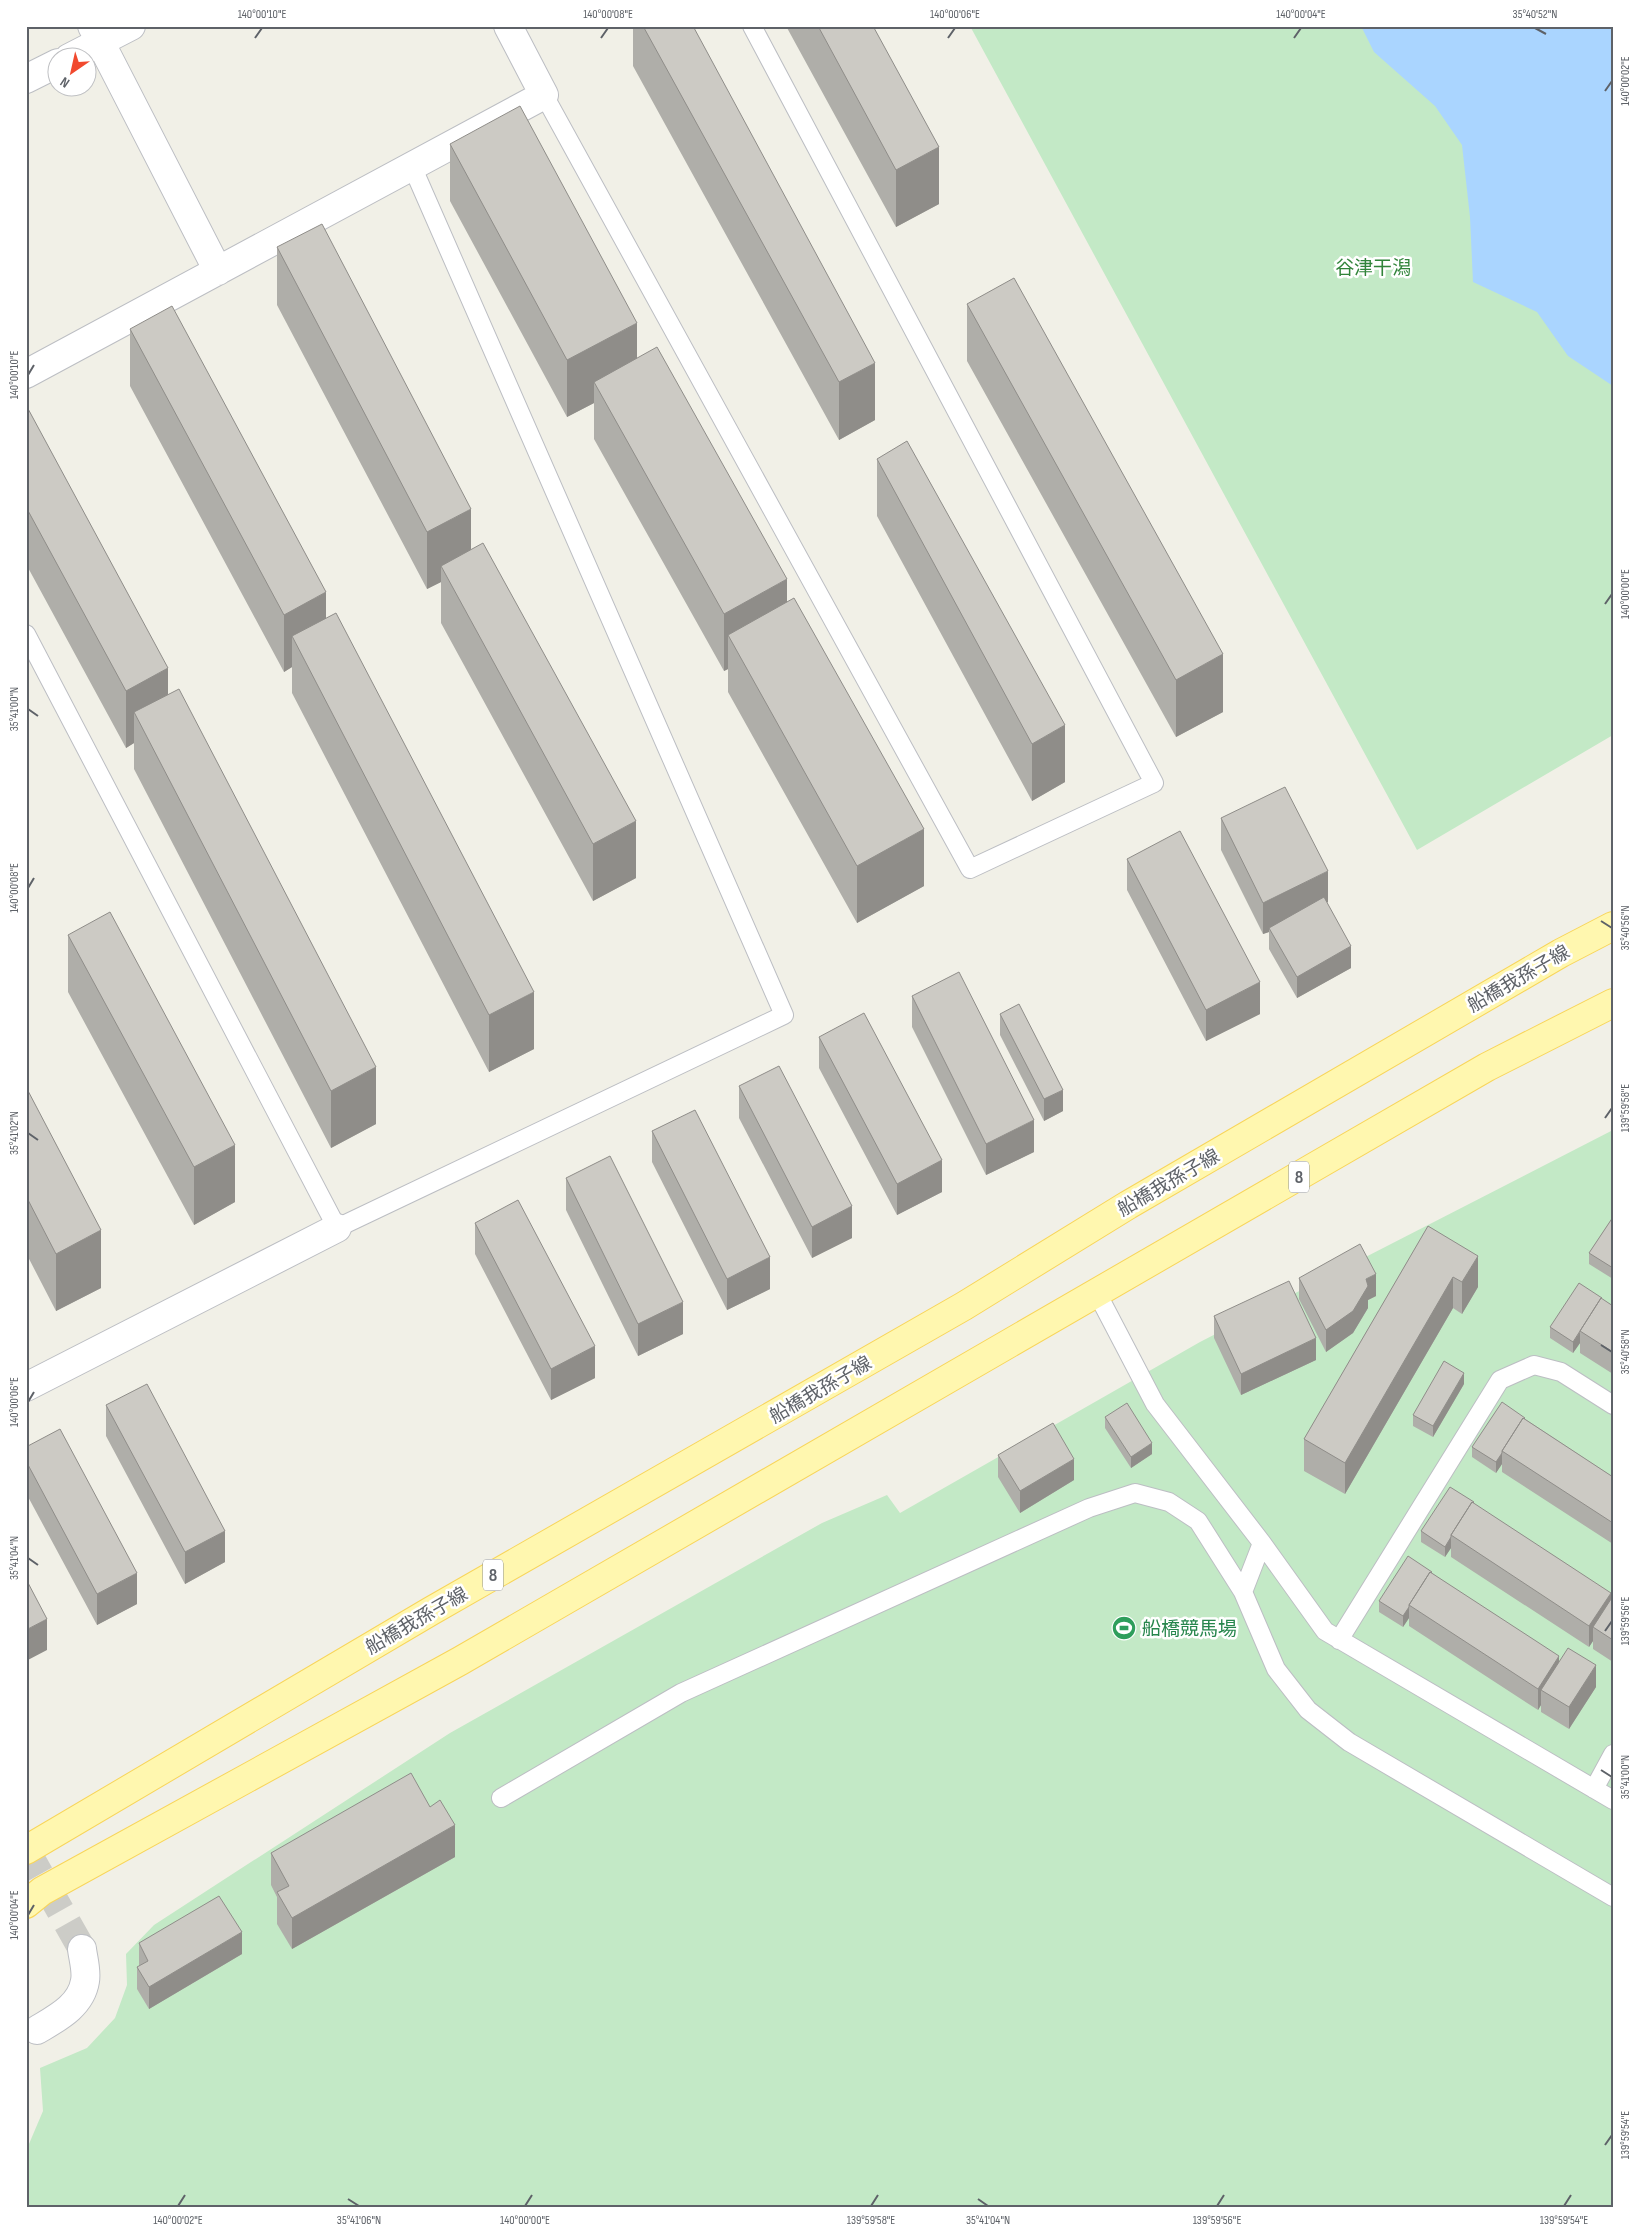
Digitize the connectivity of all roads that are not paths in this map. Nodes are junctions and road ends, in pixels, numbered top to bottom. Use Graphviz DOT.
graph roads {
  1 [pos="131,26"];
  2 [pos="508,26"];
  3 [pos="752,26"];
  4 [pos="96,34"];
  5 [pos="80,48"];
  6 [pos="48,68"];
  7 [pos="26,79"];
  8 [pos="544,95"];
  9 [pos="412,166"];
  10 [pos="218,271"];
  11 [pos="26,374"];
  12 [pos="26,634"];
  13 [pos="1613,926"];
  14 [pos="1613,1003"];
  15 [pos="337,1228"];
  16 [pos="1098,1293"];
  17 [pos="26,1387"];
  18 [pos="1613,1405"];
  19 [pos="1262,1543"];
  20 [pos="1243,1592"];
  21 [pos="1339,1640"];
  22 [pos="1613,1754"];
  23 [pos="1594,1789"];
  24 [pos="501,1798"];
  25 [pos="1613,1800"];
  26 [pos="26,1850"];
  27 [pos="1613,1897"];
  28 [pos="26,1904"];
  29 [pos="82,1949"];
  30 [pos="37,2030"];
  1 -- 4 [label="street"];
  2 -- 8 [label="street"];
  3 -- 8 [label="lane"];
  4 -- 5 [label="street"];
  4 -- 10 [label="street"];
  6 -- 7 [label="street"];
  8 -- 9 [label="street"];
  9 -- 10 [label="street"];
  9 -- 15 [label="lane"];
  10 -- 11 [label="street"];
  12 -- 15 [label="lane"];
  13 -- 26 [label="main road, 船橋我孫子線 / 8"];
  14 -- 16 [label="main road, 8"];
  15 -- 17 [label="street"];
  16 -- 19 [label="lane"];
  16 -- 28 [label="main road, 8"];
  18 -- 21 [label="lane"];
  19 -- 20 [label="lane"];
  19 -- 21 [label="lane"];
  20 -- 24 [label="lane"];
  20 -- 27 [label="lane"];
  21 -- 23 [label="lane"];
  22 -- 23 [label="lane"];
  23 -- 25 [label="lane"];
  29 -- 30 [label="street"];
}
